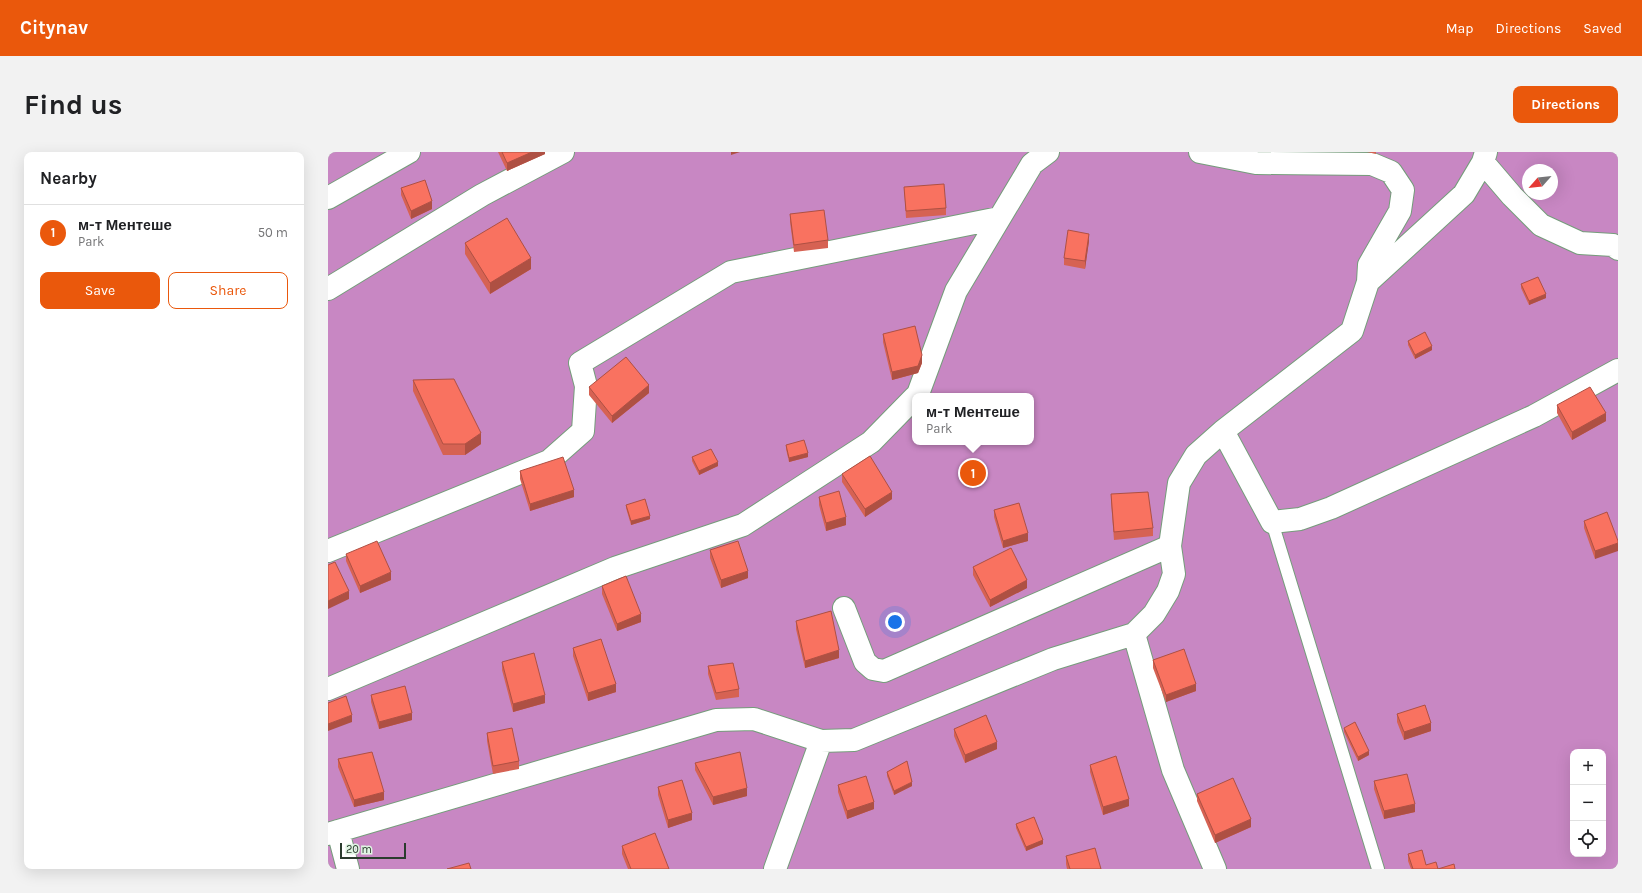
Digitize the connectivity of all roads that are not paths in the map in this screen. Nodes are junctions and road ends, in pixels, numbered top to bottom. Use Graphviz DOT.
graph roads {
  1 [pos="409,152"];
  2 [pos="563,152"];
  3 [pos="1048,152"];
  4 [pos="1200,152"];
  5 [pos="1485,157"];
  6 [pos="328,198"];
  7 [pos="1000,218"];
  8 [pos="1618,249"];
  9 [pos="1368,282"];
  10 [pos="328,289"];
  11 [pos="1618,370"];
  12 [pos="918,393"];
  13 [pos="912,401"];
  14 [pos="1223,431"];
  15 [pos="1272,522"];
  16 [pos="1170,546"];
  17 [pos="328,551"];
  18 [pos="844,608"];
  19 [pos="1134,634"];
  20 [pos="328,689"];
  21 [pos="821,741"];
  22 [pos="333,833"];
  23 [pos="348,869"];
  24 [pos="775,869"];
  25 [pos="1215,869"];
  26 [pos="1378,869"];
  1 -- 6 [label="street"];
  2 -- 10 [label="street"];
  3 -- 7 [label="street"];
  4 -- 9 [label="street"];
  5 -- 8 [label="street"];
  5 -- 9 [label="street"];
  7 -- 12 [label="street"];
  7 -- 17 [label="street"];
  9 -- 14 [label="street"];
  11 -- 15 [label="street"];
  13 -- 20 [label="street"];
  14 -- 15 [label="street"];
  14 -- 16 [label="street"];
  15 -- 26 [label="lane"];
  16 -- 18 [label="street"];
  16 -- 19 [label="street"];
  19 -- 21 [label="street"];
  19 -- 25 [label="street"];
  21 -- 22 [label="street"];
  21 -- 24 [label="street"];
  22 -- 23 [label="street"];
}
